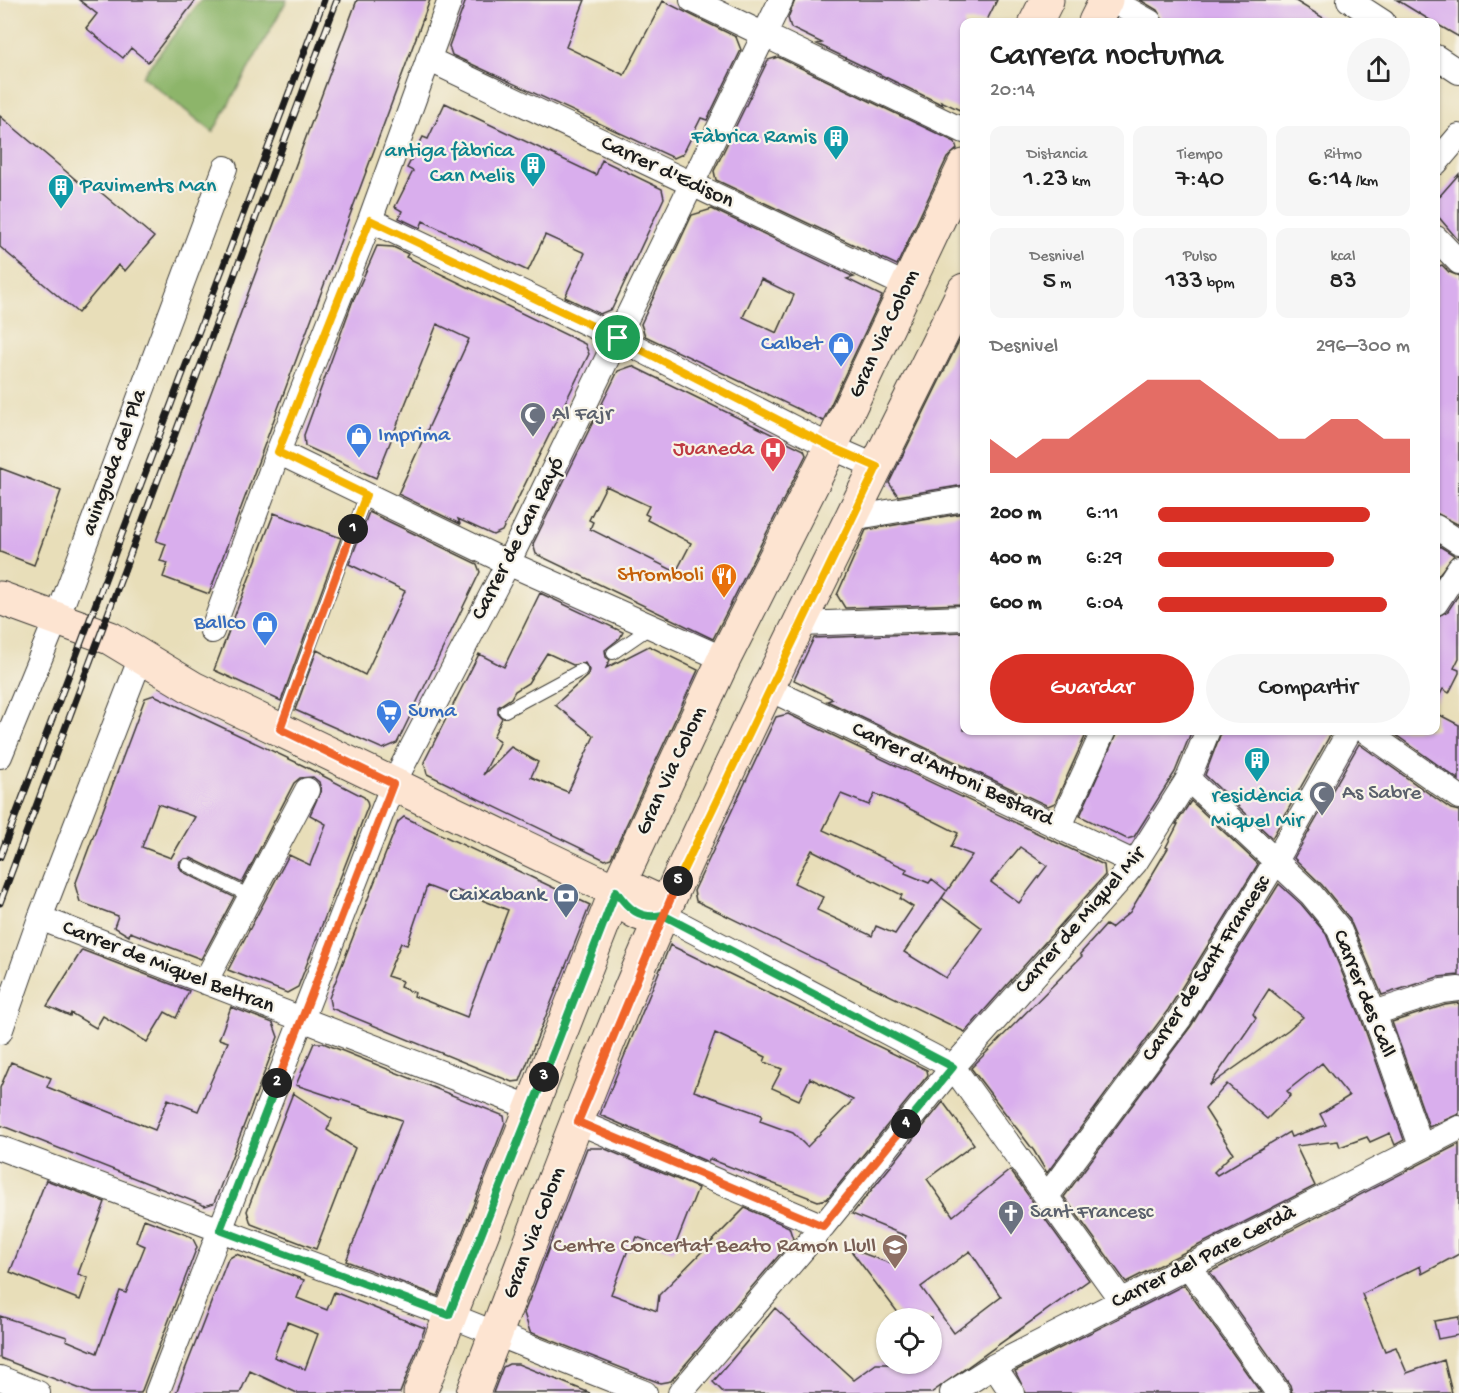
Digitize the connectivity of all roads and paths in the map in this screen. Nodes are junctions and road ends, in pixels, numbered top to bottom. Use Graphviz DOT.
graph roads {
  1 [pos="450,0"];
  2 [pos="692,0"];
  3 [pos="781,0"];
  4 [pos="1047,0"];
  5 [pos="1106,0"];
  6 [pos="1111,0"];
  7 [pos="1349,0"];
  8 [pos="1038,18"];
  9 [pos="1097,18"];
  10 [pos="1143,18"];
  11 [pos="1377,18"];
  12 [pos="764,34"];
  13 [pos="428,59"];
  14 [pos="1440,60"];
  15 [pos="1459,72"];
  16 [pos="960,129"];
  17 [pos="1459,136"];
  18 [pos="1440,158"];
  19 [pos="225,168"];
  20 [pos="960,174"];
  21 [pos="692,184"];
  22 [pos="370,220"];
  23 [pos="907,286"];
  24 [pos="960,298"];
  25 [pos="618,338"];
  26 [pos="831,447"];
  27 [pos="278,452"];
  28 [pos="877,467"];
  29 [pos="366,495"];
  30 [pos="960,500"];
  31 [pos="852,519"];
  32 [pos="1440,530"];
  33 [pos="1459,542"];
  34 [pos="508,563"];
  35 [pos="1459,568"];
  36 [pos="1440,597"];
  37 [pos="0,598"];
  38 [pos="960,618"];
  39 [pos="68,624"];
  40 [pos="801,624"];
  41 [pos="651,627"];
  42 [pos="212,631"];
  43 [pos="613,652"];
  44 [pos="141,657"];
  45 [pos="723,659"];
  46 [pos="580,670"];
  47 [pos="769,688"];
  48 [pos="505,711"];
  49 [pos="280,729"];
  50 [pos="1102,735"];
  51 [pos="1206,735"];
  52 [pos="1347,735"];
  53 [pos="1371,735"];
  54 [pos="0,756"];
  55 [pos="1188,779"];
  56 [pos="393,784"];
  57 [pos="307,790"];
  58 [pos="1459,797"];
  59 [pos="1060,826"];
  60 [pos="1276,861"];
  61 [pos="1135,863"];
  62 [pos="187,865"];
  63 [pos="616,891"];
  64 [pos="250,896"];
  65 [pos="663,915"];
  66 [pos="40,918"];
  67 [pos="205,982"];
  68 [pos="1459,989"];
  69 [pos="1374,1013"];
  70 [pos="302,1019"];
  71 [pos="0,1032"];
  72 [pos="953,1067"];
  73 [pos="532,1108"];
  74 [pos="578,1122"];
  75 [pos="1459,1128"];
  76 [pos="1421,1146"];
  77 [pos="0,1148"];
  78 [pos="1047,1196"];
  79 [pos="823,1226"];
  80 [pos="220,1230"];
  81 [pos="1189,1267"];
  82 [pos="1121,1300"];
  83 [pos="449,1315"];
  84 [pos="495,1334"];
  85 [pos="994,1366"];
  86 [pos="0,1378"];
  87 [pos="38,1393"];
  88 [pos="157,1393"];
  89 [pos="420,1393"];
  90 [pos="473,1393"];
  91 [pos="645,1393"];
  92 [pos="680,1393"];
  93 [pos="952,1393"];
  94 [pos="1012,1393"];
  95 [pos="1278,1393"];
  1 -- 13 [label="street"];
  2 -- 12 [label="street"];
  3 -- 12 [label="street, Carrer de Can Rayó"];
  4 -- 8 [label="main road"];
  5 -- 9 [label="main road"];
  6 -- 10 [label="street"];
  7 -- 11 [label="street"];
  12 -- 16 [label="street"];
  12 -- 21 [label="street, Carrer de Can Rayó"];
  13 -- 21 [label="street, Carrer d'Edison"];
  13 -- 22 [label="street"];
  14 -- 15 [label="street"];
  17 -- 18 [label="street"];
  19 -- 39 [label="street, avinguda del Pla"];
  20 -- 23 [label="main road, Gran Via Colom"];
  21 -- 23 [label="street, Carrer d'Edison"];
  21 -- 25 [label="street, Carrer de Can Rayó"];
  22 -- 25 [label="street"];
  22 -- 27 [label="street"];
  23 -- 26 [label="main road, Gran Via Colom"];
  24 -- 28 [label="main road, Gran Via Colom"];
  25 -- 26 [label="street"];
  25 -- 34 [label="street, Carrer de Can Rayó"];
  26 -- 28 [label="street"];
  26 -- 45 [label="main road, Gran Via Colom"];
  27 -- 29 [label="street"];
  27 -- 42 [label="street"];
  28 -- 31 [label="main road, Gran Via Colom"];
  29 -- 34 [label="street"];
  29 -- 49 [label="lane"];
  30 -- 31 [label="street"];
  31 -- 40 [label="main road, Gran Via Colom"];
  32 -- 33 [label="street"];
  34 -- 41 [label="street"];
  34 -- 56 [label="street, Carrer de Can Rayó"];
  35 -- 36 [label="street"];
  37 -- 39 [label="main road"];
  38 -- 40 [label="street"];
  39 -- 44 [label="main road"];
  39 -- 54 [label="street, avinguda del Pla"];
  40 -- 47 [label="main road, Gran Via Colom"];
  41 -- 43 [label="lane"];
  41 -- 45 [label="street"];
  44 -- 49 [label="main road"];
  44 -- 66 [label="street"];
  45 -- 63 [label="main road, Gran Via Colom"];
  46 -- 48 [label="lane"];
  47 -- 59 [label="street, Carrer d'Antoni Bestard"];
  47 -- 65 [label="main road, Gran Via Colom"];
  49 -- 56 [label="main road"];
  50 -- 59 [label="street"];
  51 -- 55 [label="street, Carrer de Miquel Mir"];
  52 -- 60 [label="street, Carrer de Sant Francesc"];
  53 -- 58 [label="street"];
  55 -- 60 [label="street, Carrer des Call"];
  55 -- 61 [label="street, Carrer de Miquel Mir"];
  56 -- 63 [label="main road"];
  56 -- 70 [label="street, Carrer de Can Rayó"];
  57 -- 64 [label="street"];
  59 -- 61 [label="street, Carrer d'Antoni Bestard"];
  60 -- 69 [label="street, Carrer des Call"];
  60 -- 78 [label="street, Carrer de Sant Francesc"];
  61 -- 72 [label="street, Carrer de Miquel Mir"];
  62 -- 64 [label="lane"];
  63 -- 65 [label="main road"];
  63 -- 73 [label="main road, Gran Via Colom"];
  64 -- 67 [label="street"];
  65 -- 72 [label="street"];
  65 -- 74 [label="main road, Gran Via Colom"];
  66 -- 67 [label="street, Carrer de Miquel Beltran"];
  66 -- 71 [label="street"];
  67 -- 70 [label="street, Carrer de Miquel Beltran"];
  68 -- 69 [label="street"];
  69 -- 76 [label="street, Carrer des Call"];
  70 -- 73 [label="street, Carrer de Miquel Beltran"];
  70 -- 80 [label="street, Carrer de Can Rayó"];
  72 -- 78 [label="street"];
  72 -- 79 [label="street, Carrer de Miquel Mir"];
  73 -- 83 [label="main road, Gran Via Colom"];
  74 -- 79 [label="street"];
  74 -- 84 [label="main road, Gran Via Colom"];
  75 -- 76 [label="street, Carrer del Pare Cerdà"];
  76 -- 81 [label="street, Carrer del Pare Cerdà"];
  77 -- 80 [label="street"];
  78 -- 82 [label="street"];
  79 -- 92 [label="street, Carrer de Miquel Mir"];
  80 -- 83 [label="street"];
  80 -- 88 [label="street, Carrer de Can Rayó"];
  81 -- 82 [label="street, Carrer del Pare Cerdà"];
  81 -- 95 [label="street"];
  82 -- 85 [label="street, Carrer del Pare Cerdà"];
  83 -- 84 [label="street"];
  83 -- 89 [label="main road, Gran Via Colom"];
  84 -- 90 [label="main road, Gran Via Colom"];
  84 -- 91 [label="street"];
  85 -- 93 [label="street, Carrer del Pare Cerdà"];
  85 -- 94 [label="street"];
  86 -- 87 [label="street"];
}
